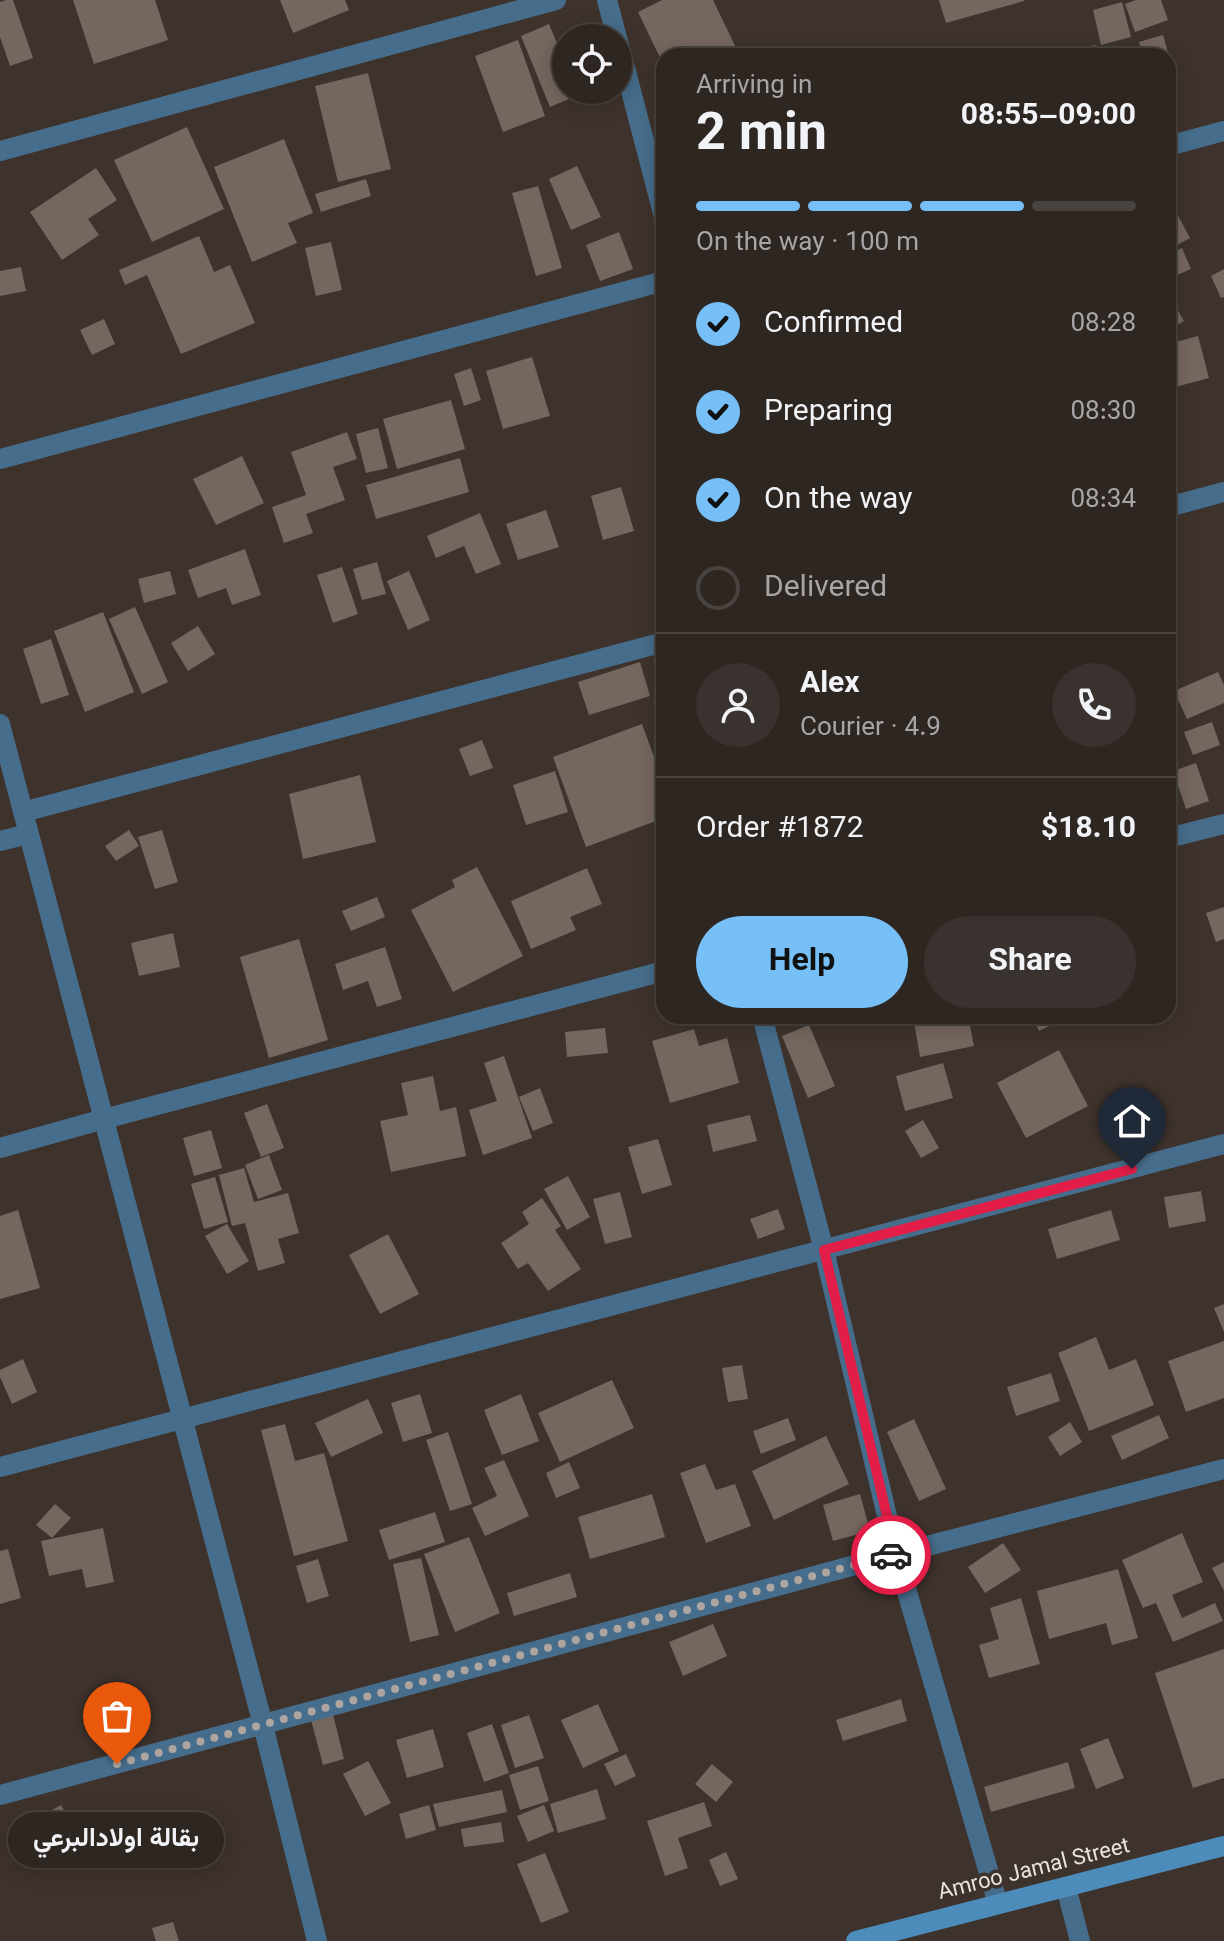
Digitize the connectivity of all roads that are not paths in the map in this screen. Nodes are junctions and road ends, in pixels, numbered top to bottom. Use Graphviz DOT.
graph roads {
  1 [pos="556,0"];
  2 [pos="607,0"];
  3 [pos="614,24"];
  4 [pos="632,94"];
  5 [pos="1224,131"];
  6 [pos="1176,144"];
  7 [pos="0,151"];
  8 [pos="656,186"];
  9 [pos="656,283"];
  10 [pos="0,459"];
  11 [pos="1224,492"];
  12 [pos="1176,505"];
  13 [pos="656,646"];
  14 [pos="0,724"];
  15 [pos="23,812"];
  16 [pos="1224,824"];
  17 [pos="28,834"];
  18 [pos="1176,836"];
  19 [pos="0,841"];
  20 [pos="656,973"];
  21 [pos="764,1024"];
  22 [pos="104,1119"];
  23 [pos="1224,1144"];
  24 [pos="0,1148"];
  25 [pos="824,1250"];
  26 [pos="183,1419"];
  27 [pos="0,1467"];
  28 [pos="1224,1469"];
  29 [pos="896,1554"];
  30 [pos="263,1725"];
  31 [pos="0,1795"];
  32 [pos="1224,1846"];
  33 [pos="1066,1887"];
  34 [pos="998,1904"];
  35 [pos="317,1941"];
  36 [pos="856,1941"];
  37 [pos="1080,1941"];
  1 -- 7 [label="street"];
  2 -- 3 [label="street"];
  4 -- 8 [label="street"];
  5 -- 6 [label="street"];
  9 -- 10 [label="street"];
  11 -- 12 [label="street"];
  13 -- 15 [label="street"];
  14 -- 15 [label="street"];
  15 -- 17 [label="street"];
  16 -- 18 [label="street"];
  17 -- 19 [label="street"];
  17 -- 22 [label="street"];
  20 -- 22 [label="street"];
  21 -- 25 [label="street"];
  22 -- 24 [label="street"];
  22 -- 26 [label="street"];
  23 -- 25 [label="street"];
  25 -- 26 [label="street"];
  25 -- 29 [label="street"];
  26 -- 27 [label="street"];
  26 -- 30 [label="street"];
  28 -- 29 [label="street"];
  29 -- 30 [label="street"];
  29 -- 34 [label="street"];
  30 -- 31 [label="street"];
  30 -- 35 [label="street"];
  32 -- 33 [label="street, Amroo Jamal Street"];
  33 -- 34 [label="street, Amroo Jamal Street"];
  33 -- 37 [label="street"];
  34 -- 36 [label="street, Amroo Jamal Street"];
}
